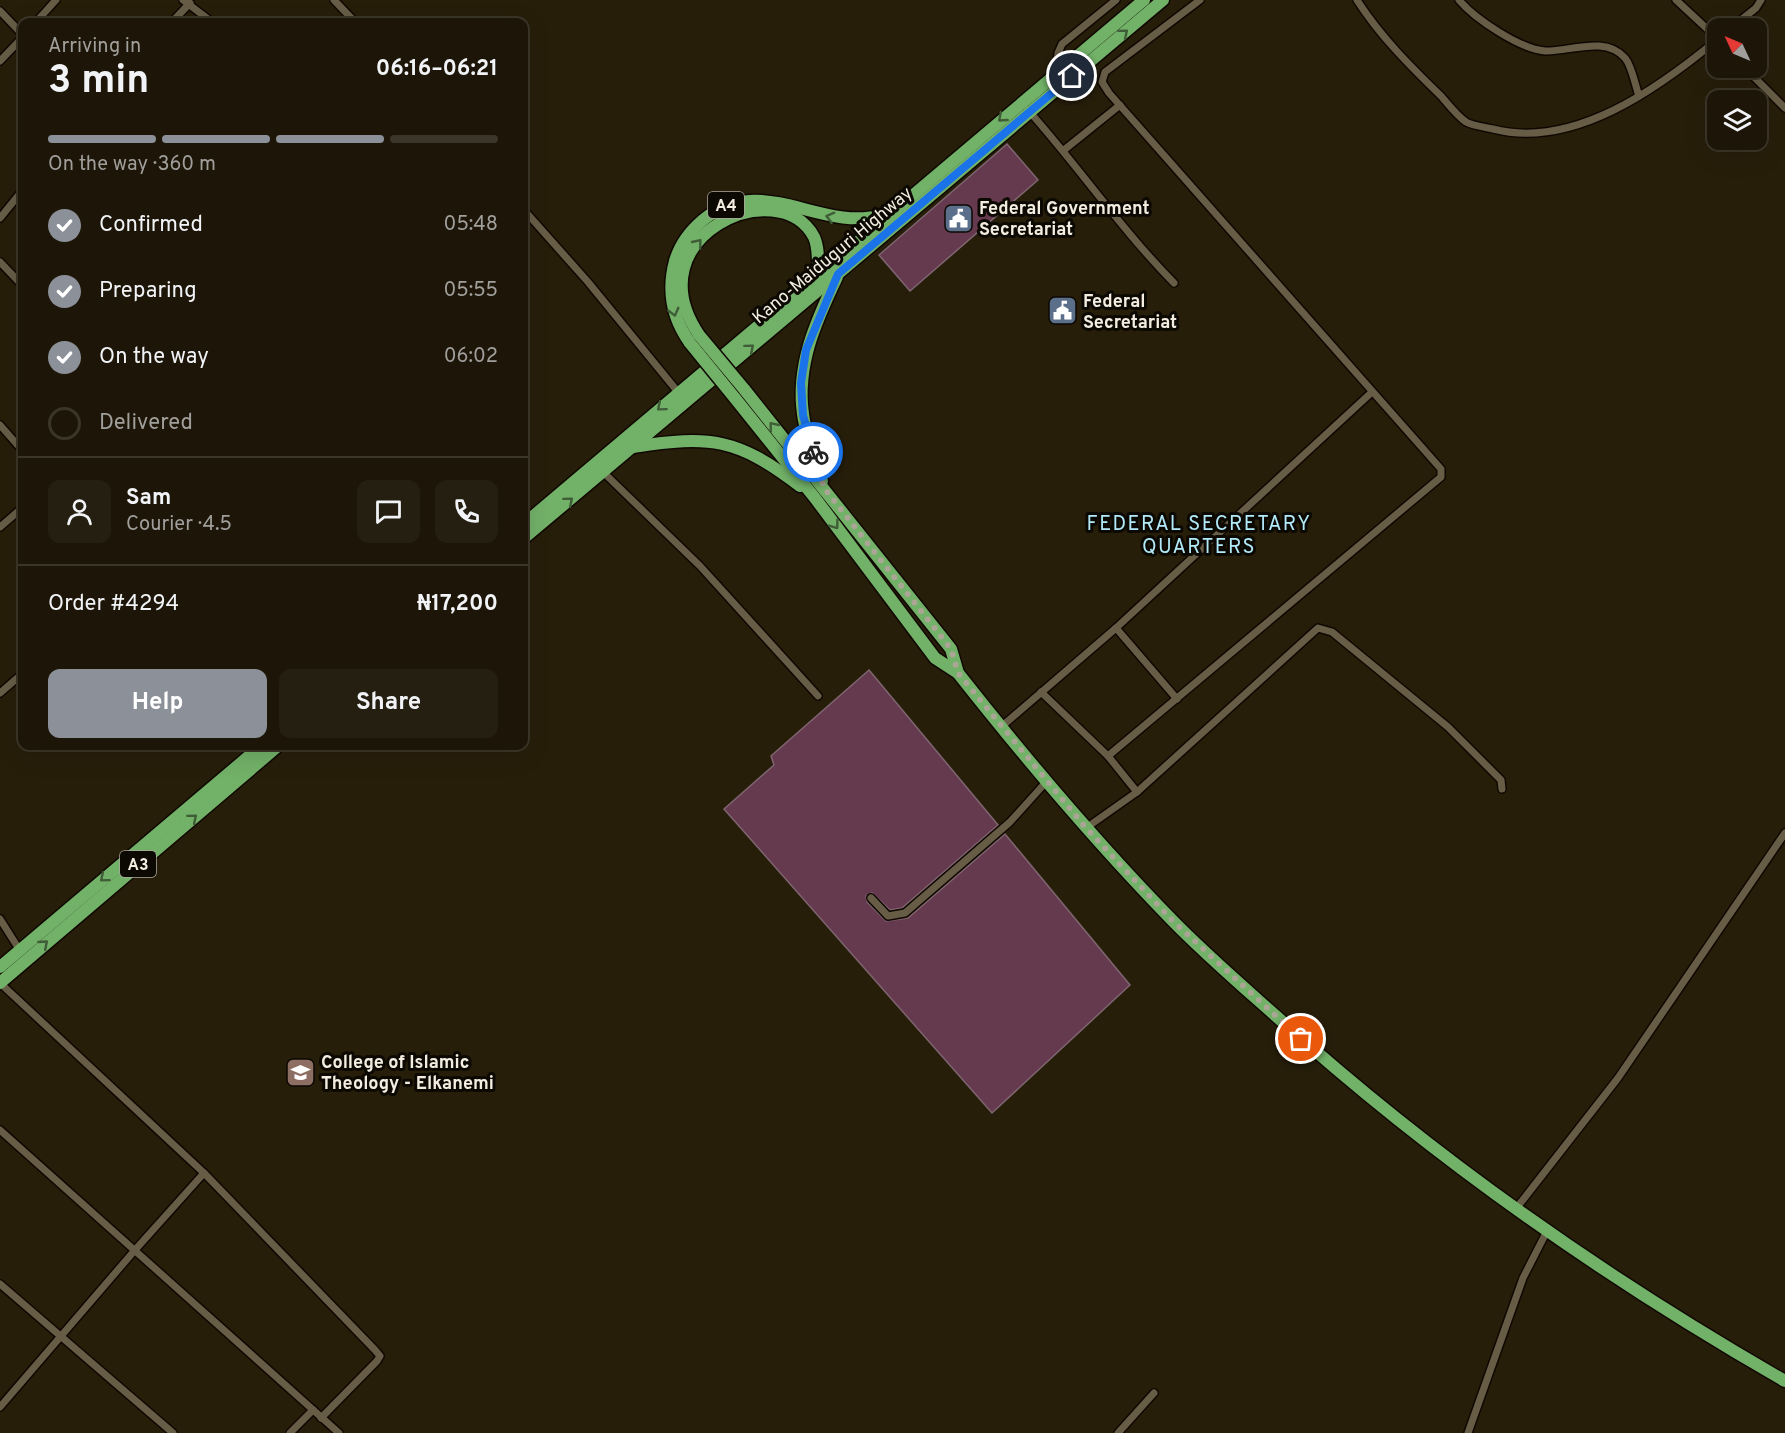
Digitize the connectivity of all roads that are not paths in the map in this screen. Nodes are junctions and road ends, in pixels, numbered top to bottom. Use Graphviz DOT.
graph roads {
  1 [pos="56,0"];
  2 [pos="334,0"];
  3 [pos="1116,0"];
  4 [pos="1144,0"];
  5 [pos="1163,0"];
  6 [pos="1200,0"];
  7 [pos="1357,0"];
  8 [pos="1459,0"];
  9 [pos="1676,0"];
  10 [pos="1761,0"];
  11 [pos="186,2"];
  12 [pos="0,11"];
  13 [pos="40,18"];
  14 [pos="175,18"];
  15 [pos="207,18"];
  16 [pos="351,18"];
  17 [pos="1744,18"];
  18 [pos="1707,29"];
  19 [pos="18,31"];
  20 [pos="18,41"];
  21 [pos="1707,47"];
  22 [pos="0,62"];
  23 [pos="1056,73"];
  24 [pos="1755,78"];
  25 [pos="1640,96"];
  26 [pos="1021,102"];
  27 [pos="1120,105"];
  28 [pos="1785,108"];
  29 [pos="1030,112"];
  30 [pos="1064,150"];
  31 [pos="18,196"];
  32 [pos="528,214"];
  33 [pos="887,214"];
  34 [pos="0,218"];
  35 [pos="0,262"];
  36 [pos="818,274"];
  37 [pos="838,274"];
  38 [pos="18,281"];
  39 [pos="1174,283"];
  40 [pos="694,339"];
  41 [pos="678,392"];
  42 [pos="1372,392"];
  43 [pos="0,424"];
  44 [pos="18,445"];
  45 [pos="632,448"];
  46 [pos="603,472"];
  47 [pos="820,493"];
  48 [pos="18,511"];
  49 [pos="528,521"];
  50 [pos="0,527"];
  51 [pos="528,535"];
  52 [pos="1116,627"];
  53 [pos="18,677"];
  54 [pos="1041,692"];
  55 [pos="0,693"];
  56 [pos="818,696"];
  57 [pos="1177,699"];
  58 [pos="1001,727"];
  59 [pos="254,750"];
  60 [pos="273,750"];
  61 [pos="1108,756"];
  62 [pos="1047,781"];
  63 [pos="1502,789"];
  64 [pos="1137,792"];
  65 [pos="1086,828"];
  66 [pos="1785,833"];
  67 [pos="871,898"];
  68 [pos="0,919"];
  69 [pos="19,950"];
  70 [pos="0,967"];
  71 [pos="0,983"];
  72 [pos="0,1130"];
  73 [pos="204,1173"];
  74 [pos="1515,1210"];
  75 [pos="1548,1232"];
  76 [pos="135,1250"];
  77 [pos="0,1284"];
  78 [pos="61,1338"];
  79 [pos="1785,1381"];
  80 [pos="1154,1393"];
  81 [pos="0,1407"];
  82 [pos="313,1410"];
  83 [pos="321,1418"];
  84 [pos="173,1433"];
  85 [pos="290,1433"];
  86 [pos="339,1433"];
  87 [pos="1118,1433"];
  88 [pos="1468,1433"];
  1 -- 13 [label="street"];
  2 -- 16 [label="street"];
  3 -- 23 [label="street"];
  4 -- 23 [label="highway, Kano-Maiduguri Highway"];
  29 -- 5 [label="highway, Kano-Maiduguri Highway, one-way"];
  6 -- 27 [label="street"];
  7 -- 25 [label="street"];
  8 -- 25 [label="street"];
  9 -- 18 [label="street"];
  10 -- 17 [label="street"];
  11 -- 14 [label="street"];
  11 -- 15 [label="street"];
  12 -- 19 [label="street"];
  20 -- 22 [label="street"];
  21 -- 25 [label="street"];
  23 -- 26 [label="highway, Kano-Maiduguri Highway"];
  24 -- 28 [label="street"];
  26 -- 29 [label="street"];
  26 -- 33 [label="highway, Kano-Maiduguri Highway, one-way"];
  27 -- 30 [label="street"];
  27 -- 42 [label="street"];
  29 -- 30 [label="street"];
  29 -- 37 [label="highway, Kano-Maiduguri Highway"];
  30 -- 39 [label="street"];
  31 -- 34 [label="street"];
  32 -- 41 [label="street"];
  33 -- 36 [label="highway, Kano-Maiduguri Highway"];
  33 -- 40 [label="highway, A4, one-way"];
  35 -- 38 [label="street"];
  40 -- 36 [label="highway, A4, one-way"];
  36 -- 41 [label="highway, Kano-Maiduguri Highway"];
  45 -- 37 [label="highway, Kano-Maiduguri Highway, one-way"];
  37 -- 47 [label="highway"];
  40 -- 47 [label="highway, A4, bridge"];
  41 -- 49 [label="highway, Kano-Maiduguri Highway, one-way"];
  42 -- 52 [label="street"];
  42 -- 57 [label="street"];
  43 -- 44 [label="street"];
  45 -- 46 [label="highway, Kano-Maiduguri Highway"];
  45 -- 47 [label="highway"];
  51 -- 46 [label="highway, Kano-Maiduguri Highway, one-way"];
  46 -- 56 [label="street"];
  47 -- 58 [label="highway, A4"];
  48 -- 50 [label="street"];
  52 -- 54 [label="street"];
  52 -- 57 [label="street"];
  53 -- 55 [label="street"];
  54 -- 58 [label="street"];
  54 -- 61 [label="street"];
  57 -- 61 [label="street"];
  58 -- 62 [label="highway, A4"];
  59 -- 69 [label="highway, A3, one-way"];
  71 -- 60 [label="highway, A3, one-way"];
  61 -- 64 [label="street"];
  62 -- 65 [label="highway, A4"];
  62 -- 67 [label="street"];
  63 -- 64 [label="street"];
  64 -- 65 [label="street"];
  65 -- 74 [label="highway, A4"];
  66 -- 74 [label="street"];
  68 -- 69 [label="street"];
  69 -- 70 [label="highway, A3"];
  71 -- 73 [label="street"];
  72 -- 76 [label="street"];
  73 -- 76 [label="street"];
  73 -- 83 [label="street"];
  74 -- 75 [label="highway, A4"];
  75 -- 79 [label="highway, A4"];
  75 -- 88 [label="street"];
  76 -- 78 [label="street"];
  76 -- 82 [label="street"];
  77 -- 78 [label="street"];
  78 -- 81 [label="street"];
  78 -- 84 [label="street"];
  80 -- 87 [label="street"];
  82 -- 83 [label="street"];
  82 -- 85 [label="street"];
  83 -- 86 [label="street"];
}
